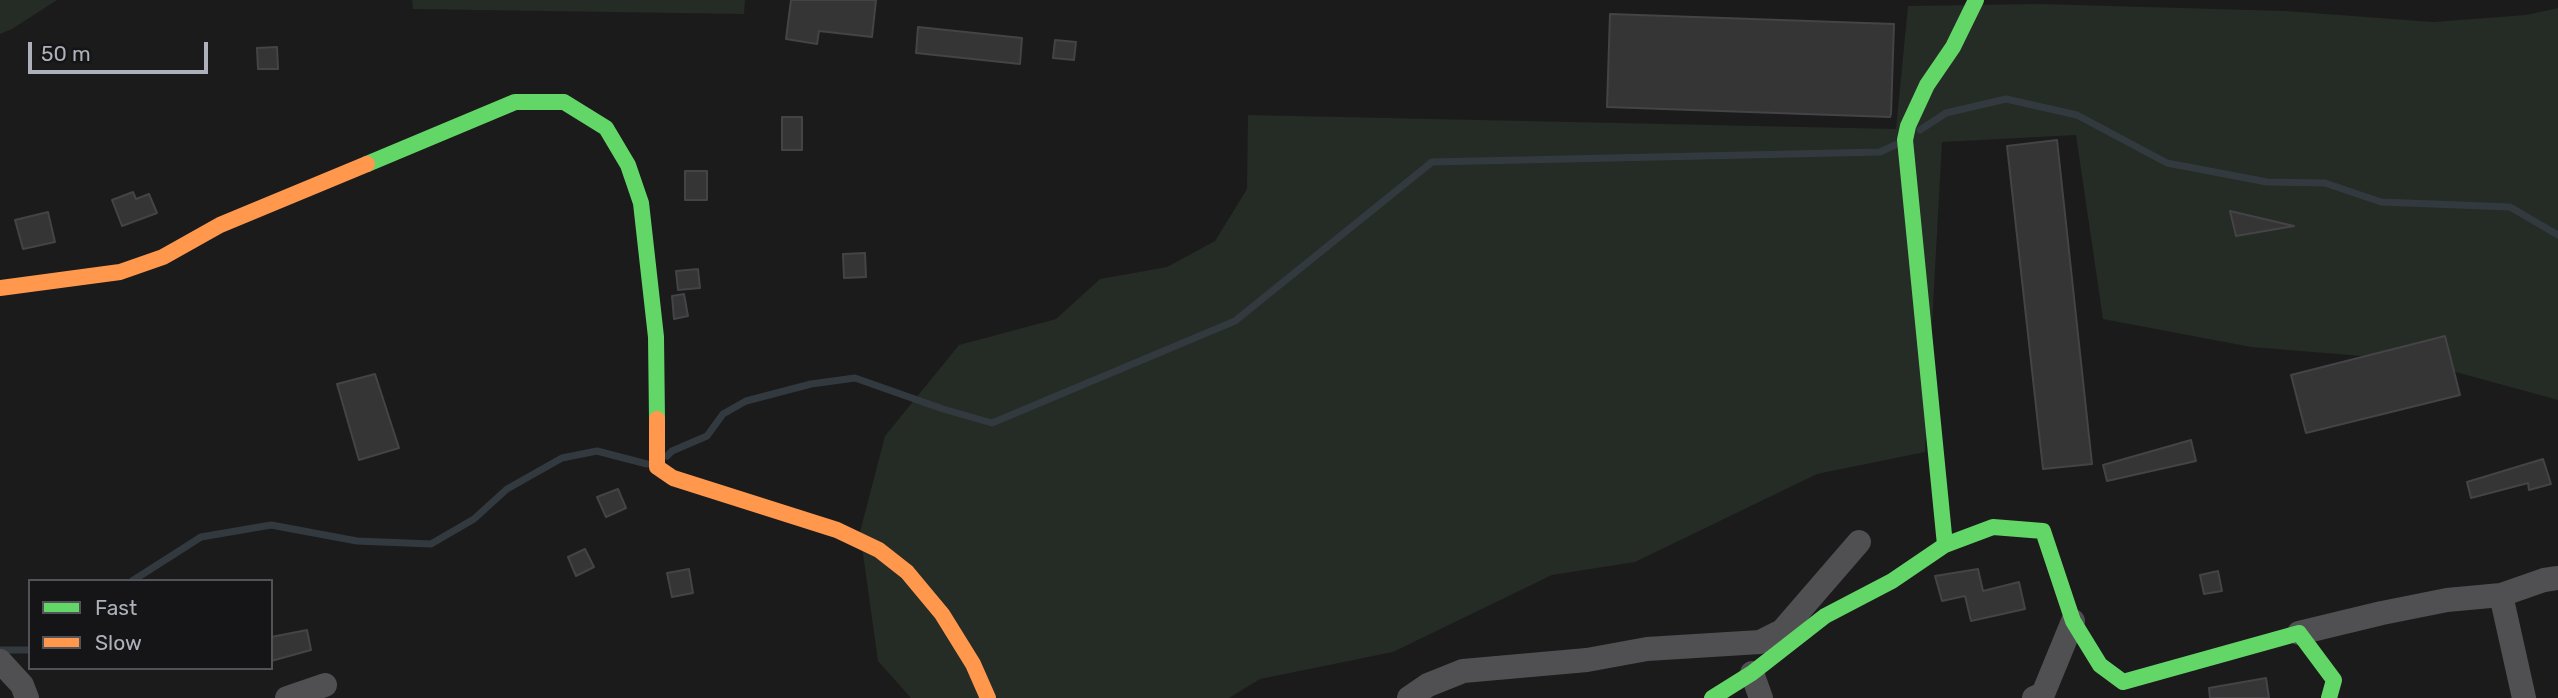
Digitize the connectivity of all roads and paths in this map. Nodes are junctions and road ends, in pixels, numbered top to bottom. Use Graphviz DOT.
graph roads {
  1 [pos="1976,0"];
  2 [pos="0,288"];
  3 [pos="1859,542"];
  4 [pos="1945,545"];
  5 [pos="2558,579"];
  6 [pos="2501,595"];
  7 [pos="2073,621"];
  8 [pos="2299,633"];
  9 [pos="0,661"];
  10 [pos="1752,673"];
  11 [pos="325,685"];
  12 [pos="2125,690"];
  13 [pos="27,698"];
  14 [pos="287,698"];
  15 [pos="988,698"];
  16 [pos="1409,698"];
  17 [pos="1712,698"];
  18 [pos="1761,698"];
  19 [pos="2034,698"];
  20 [pos="2329,698"];
  21 [pos="2524,698"];
  1 -- 4 [label="street"];
  2 -- 15 [label="street"];
  3 -- 16 [label="street"];
  4 -- 7 [label="street"];
  4 -- 10 [label="street"];
  5 -- 6 [label="street"];
  6 -- 8 [label="street"];
  6 -- 21 [label="street"];
  7 -- 12 [label="street"];
  7 -- 19 [label="street"];
  8 -- 12 [label="street"];
  8 -- 20 [label="street"];
  9 -- 13 [label="street"];
  10 -- 17 [label="street"];
  10 -- 18 [label="street"];
  11 -- 14 [label="street"];
}
